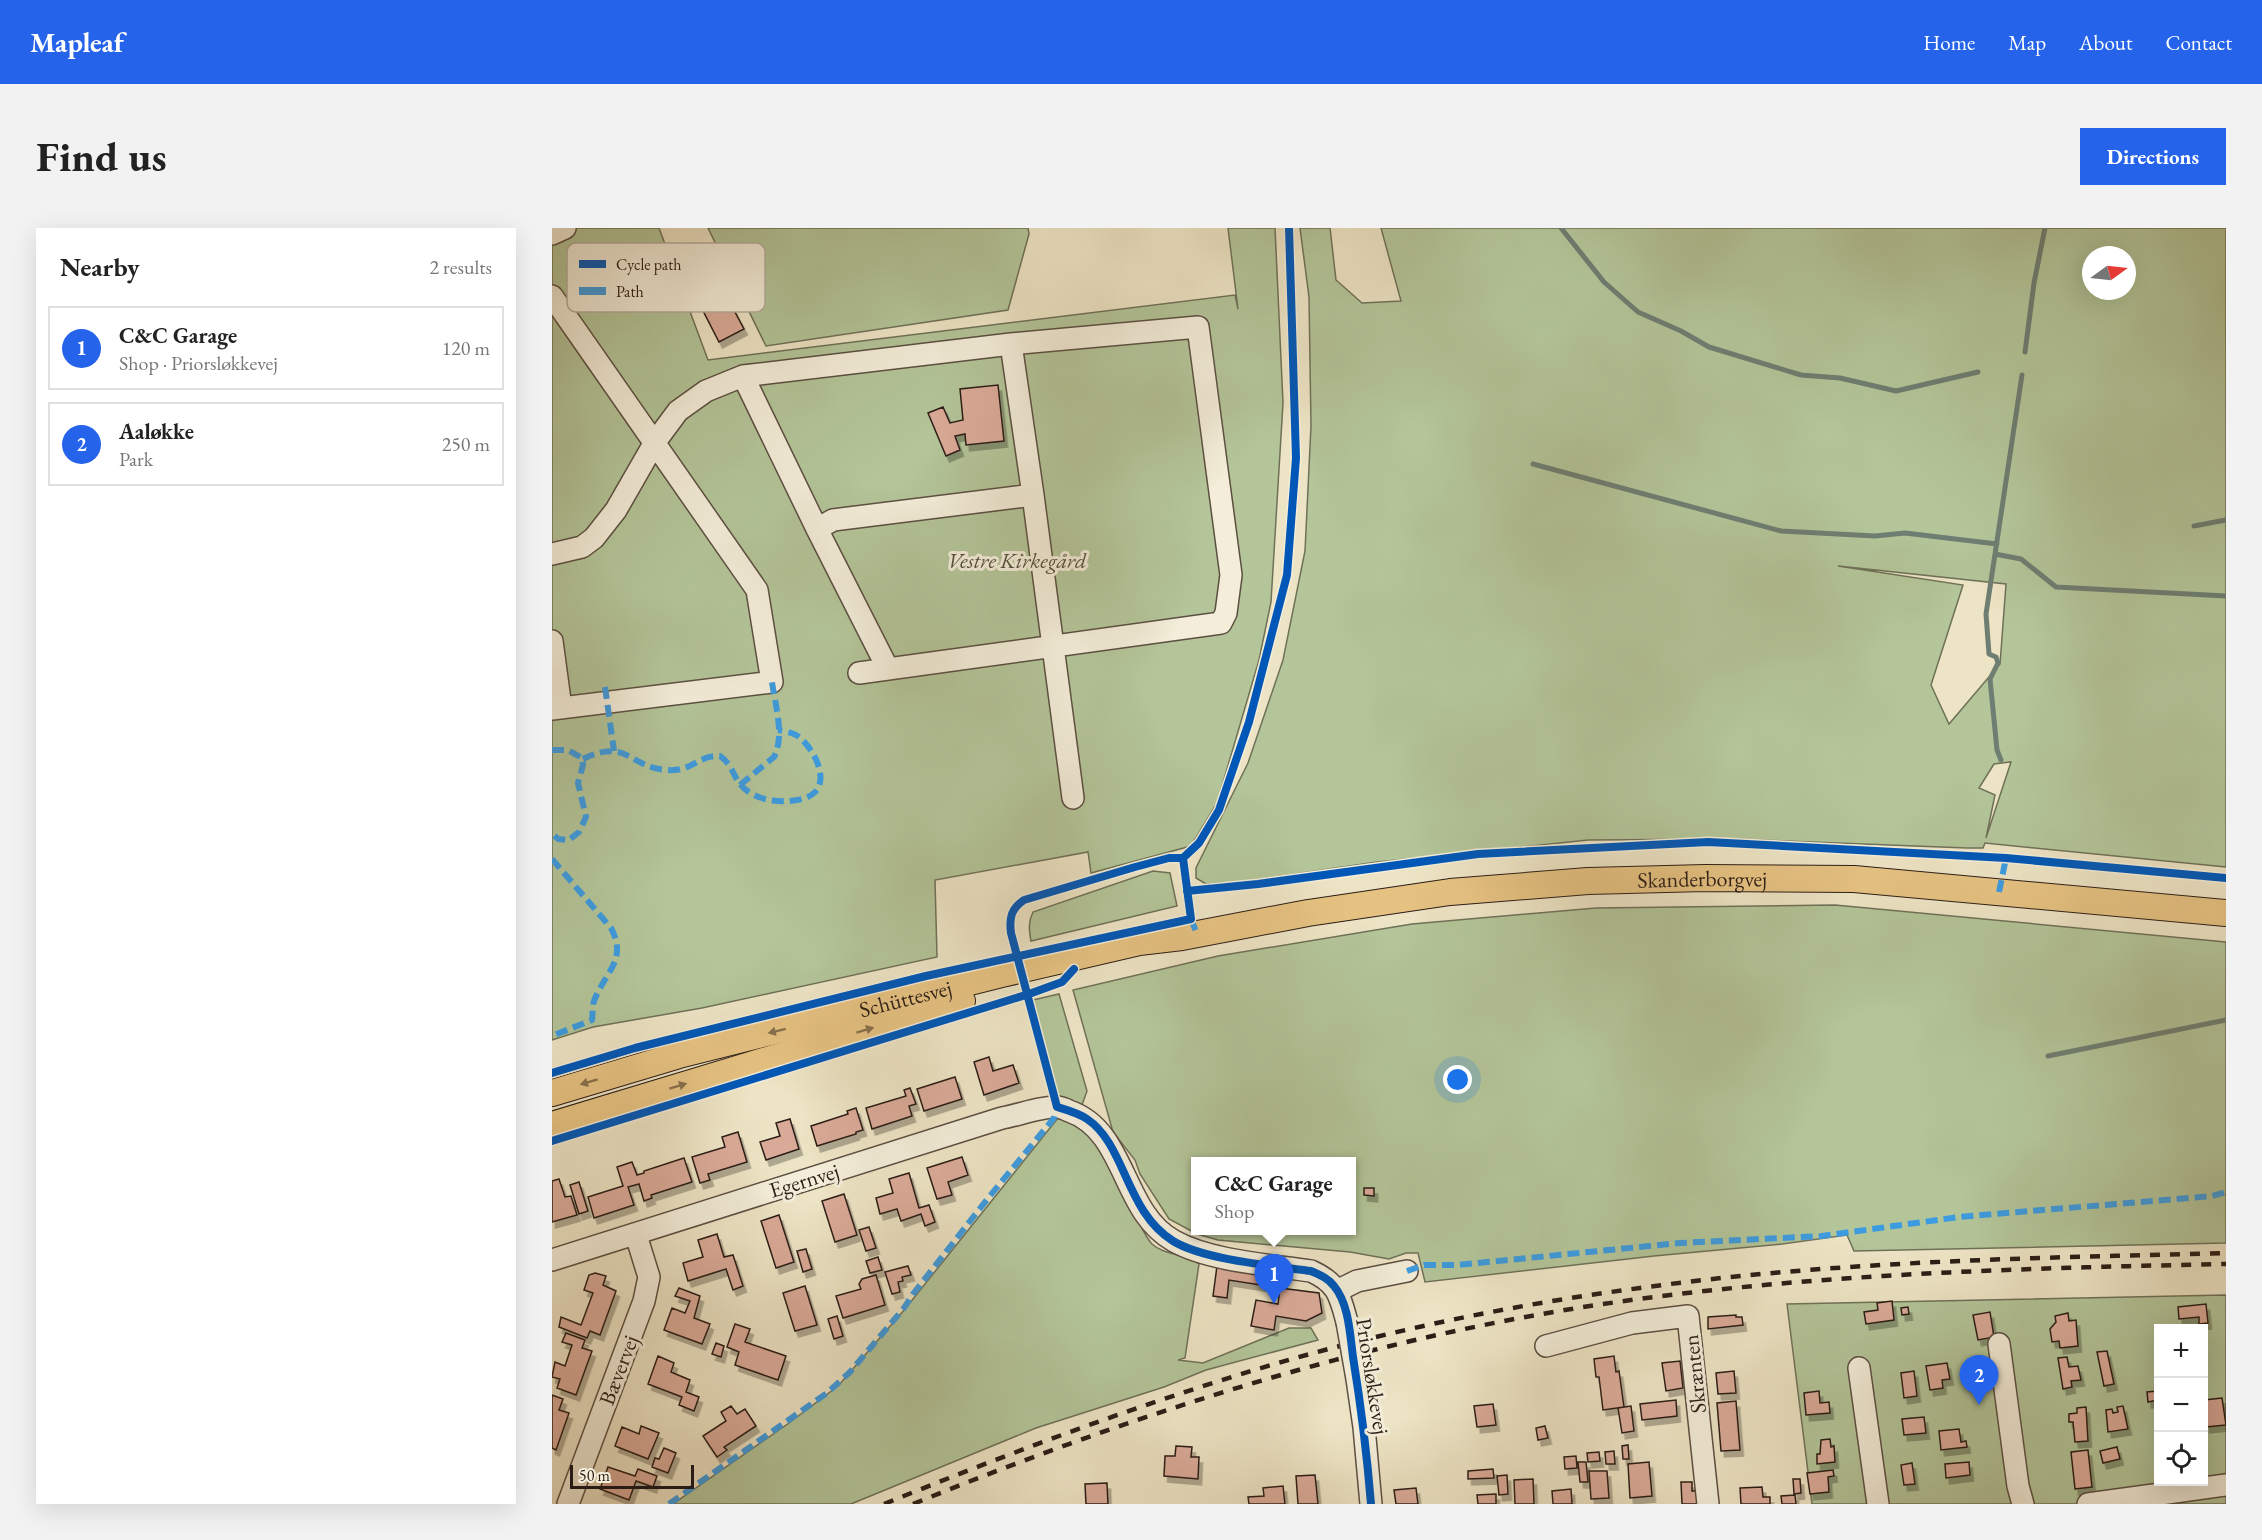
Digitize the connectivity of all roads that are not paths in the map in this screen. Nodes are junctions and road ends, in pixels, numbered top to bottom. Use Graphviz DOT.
graph roads {
  1 [pos="565,228"];
  2 [pos="552,234"];
  3 [pos="552,296"];
  4 [pos="1011,344"];
  5 [pos="743,376"];
  6 [pos="655,442"];
  7 [pos="1033,495"];
  8 [pos="817,529"];
  9 [pos="552,554"];
  10 [pos="552,641"];
  11 [pos="1053,646"];
  12 [pos="888,669"];
  13 [pos="859,673"];
  14 [pos="556,709"];
  15 [pos="1073,798"];
  16 [pos="2226,913"];
  17 [pos="1182,937"];
  18 [pos="552,1093"];
  19 [pos="1057,1107"];
  20 [pos="552,1125"];
  21 [pos="636,1235"];
  22 [pos="552,1260"];
  23 [pos="1407,1271"];
  24 [pos="1337,1291"];
  25 [pos="1999,1344"];
  26 [pos="1545,1346"];
  27 [pos="1859,1368"];
  28 [pos="2226,1485"];
  29 [pos="2178,1487"];
  30 [pos="2151,1500"];
  31 [pos="568,1504"];
  32 [pos="1371,1504"];
  33 [pos="1708,1504"];
  34 [pos="1878,1504"];
  35 [pos="2022,1504"];
  36 [pos="2088,1504"];
  1 -- 2 [label="street"];
  3 -- 6 [label="street"];
  4 -- 5 [label="street"];
  4 -- 7 [label="street"];
  4 -- 11 [label="street"];
  5 -- 6 [label="street"];
  5 -- 8 [label="street"];
  6 -- 9 [label="street"];
  6 -- 14 [label="street"];
  7 -- 8 [label="street"];
  7 -- 11 [label="street"];
  8 -- 12 [label="street"];
  10 -- 14 [label="street"];
  11 -- 12 [label="street"];
  11 -- 15 [label="street"];
  12 -- 13 [label="street"];
  16 -- 17 [label="main road, Skanderborgvej"];
  17 -- 18 [label="main road, Schüttesvej, one-way"];
  20 -- 17 [label="main road, Schüttesvej, one-way"];
  19 -- 21 [label="street, Egernvej"];
  19 -- 24 [label="street, Priorsløkkevej"];
  21 -- 22 [label="street, Egernvej"];
  21 -- 31 [label="street, Bævervej"];
  23 -- 24 [label="street"];
  24 -- 32 [label="street, Priorsløkkevej, bridge"];
  25 -- 35 [label="street"];
  26 -- 33 [label="street, Skrænten"];
  27 -- 34 [label="street"];
  28 -- 29 [label="street"];
  29 -- 30 [label="street"];
  30 -- 36 [label="street"];
}
